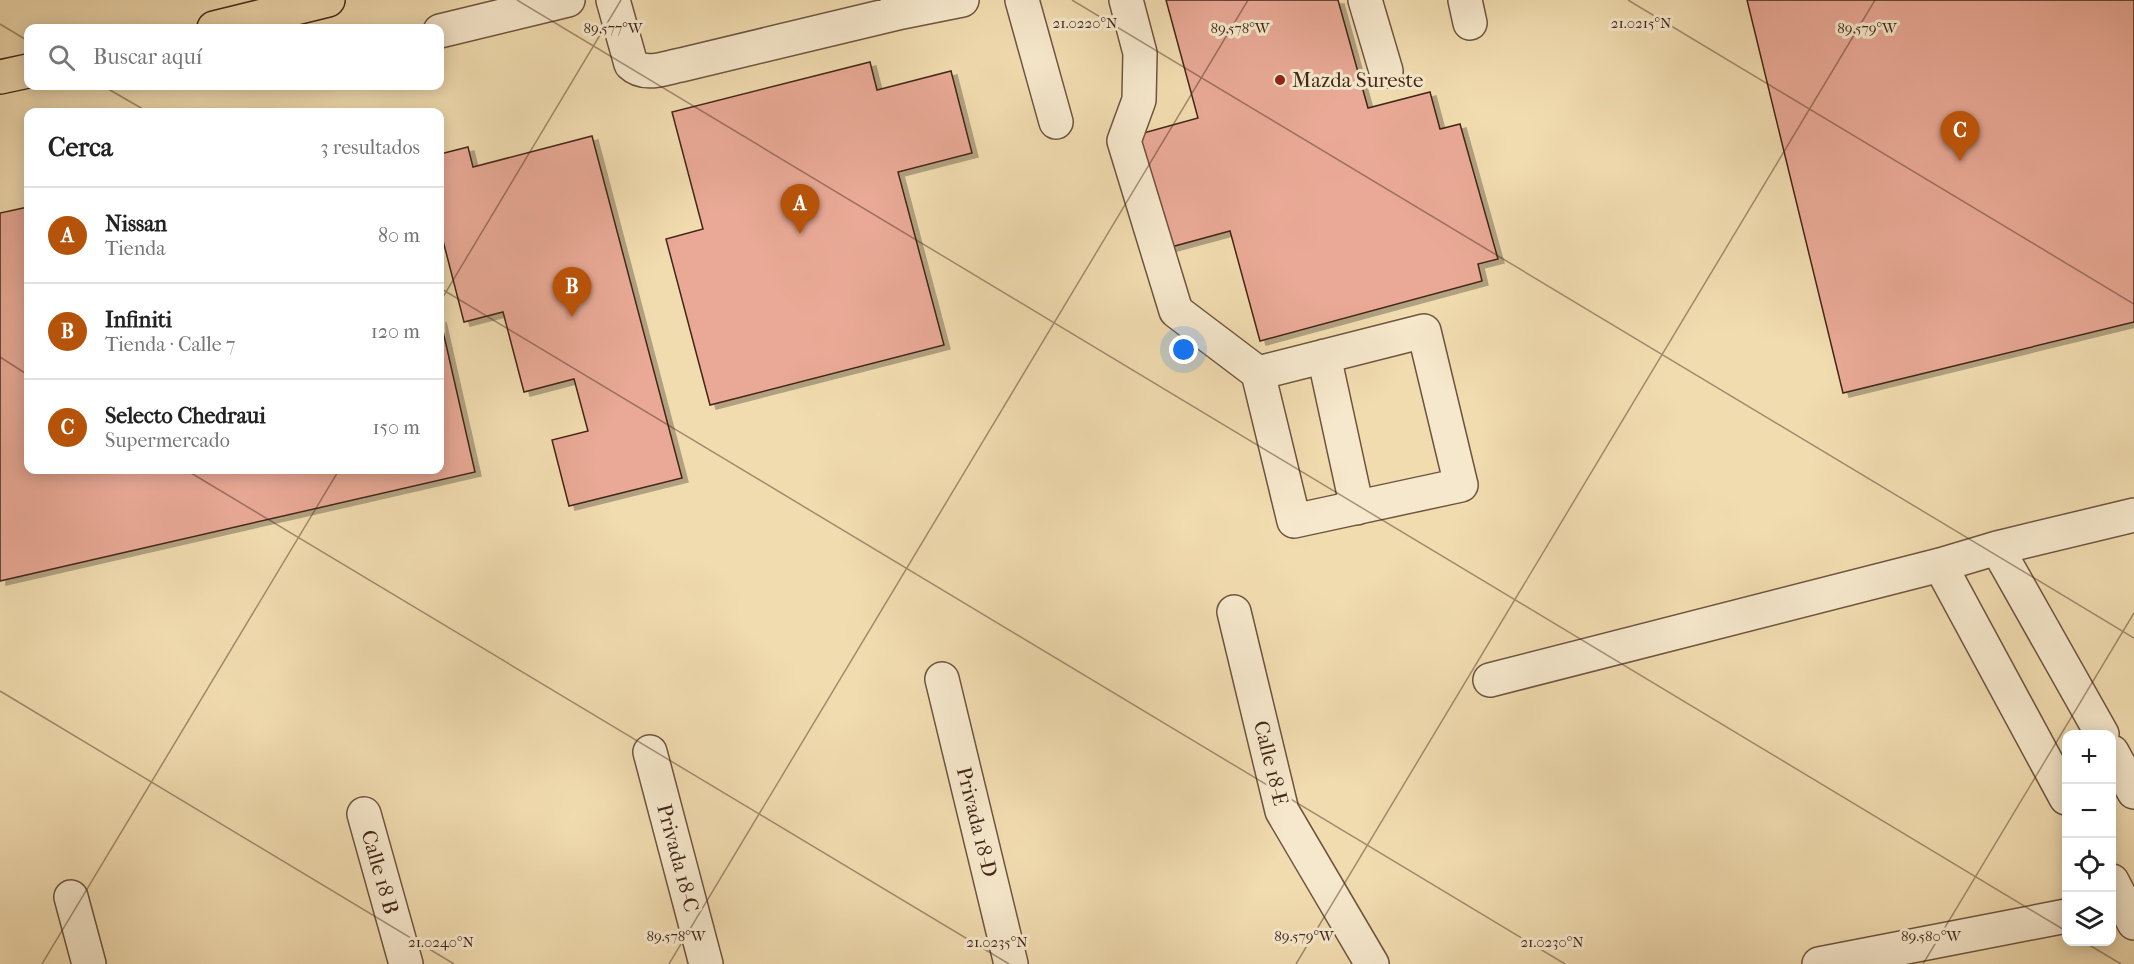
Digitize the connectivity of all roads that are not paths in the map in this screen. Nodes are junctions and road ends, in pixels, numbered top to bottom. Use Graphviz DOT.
graph roads {
  1 [pos="328,0"];
  2 [pos="568,0"];
  3 [pos="614,0"];
  4 [pos="962,0"];
  5 [pos="1022,0"];
  6 [pos="1126,0"];
  7 [pos="1365,0"];
  8 [pos="900,6"];
  9 [pos="230,24"];
  10 [pos="444,30"];
  11 [pos="1386,71"];
  12 [pos="24,72"];
  13 [pos="0,77"];
  14 [pos="1056,122"];
  15 [pos="1324,356"];
  16 [pos="1258,373"];
  17 [pos="1357,508"];
  18 [pos="2134,515"];
  19 [pos="1997,548"];
  20 [pos="1940,565"];
  21 [pos="1234,612"];
  22 [pos="942,679"];
  23 [pos="1490,680"];
  24 [pos="2099,730"];
  25 [pos="650,752"];
  26 [pos="2116,759"];
  27 [pos="2062,789"];
  28 [pos="2134,792"];
  29 [pos="364,814"];
  30 [pos="71,897"];
  31 [pos="2062,917"];
  32 [pos="89,964"];
  33 [pos="406,964"];
  34 [pos="706,964"];
  35 [pos="1011,964"];
  36 [pos="1372,964"];
  37 [pos="1819,964"];
  1 -- 9 [label="main road"];
  2 -- 10 [label="street"];
  3 -- 8 [label="street"];
  4 -- 8 [label="street"];
  5 -- 14 [label="street"];
  6 -- 16 [label="street"];
  7 -- 11 [label="street"];
  12 -- 13 [label="main road"];
  15 -- 16 [label="street"];
  15 -- 17 [label="street"];
  15 -- 17 [label="street"];
  16 -- 17 [label="street"];
  18 -- 19 [label="street"];
  19 -- 20 [label="street"];
  19 -- 24 [label="street"];
  20 -- 23 [label="street"];
  20 -- 27 [label="street"];
  21 -- 36 [label="street, Calle 18-E"];
  22 -- 35 [label="street, Privada 18-D"];
  25 -- 34 [label="street, Privada 18-C"];
  26 -- 28 [label="street"];
  29 -- 33 [label="street, Calle 18 B"];
  30 -- 32 [label="street"];
  31 -- 37 [label="street"];
}
